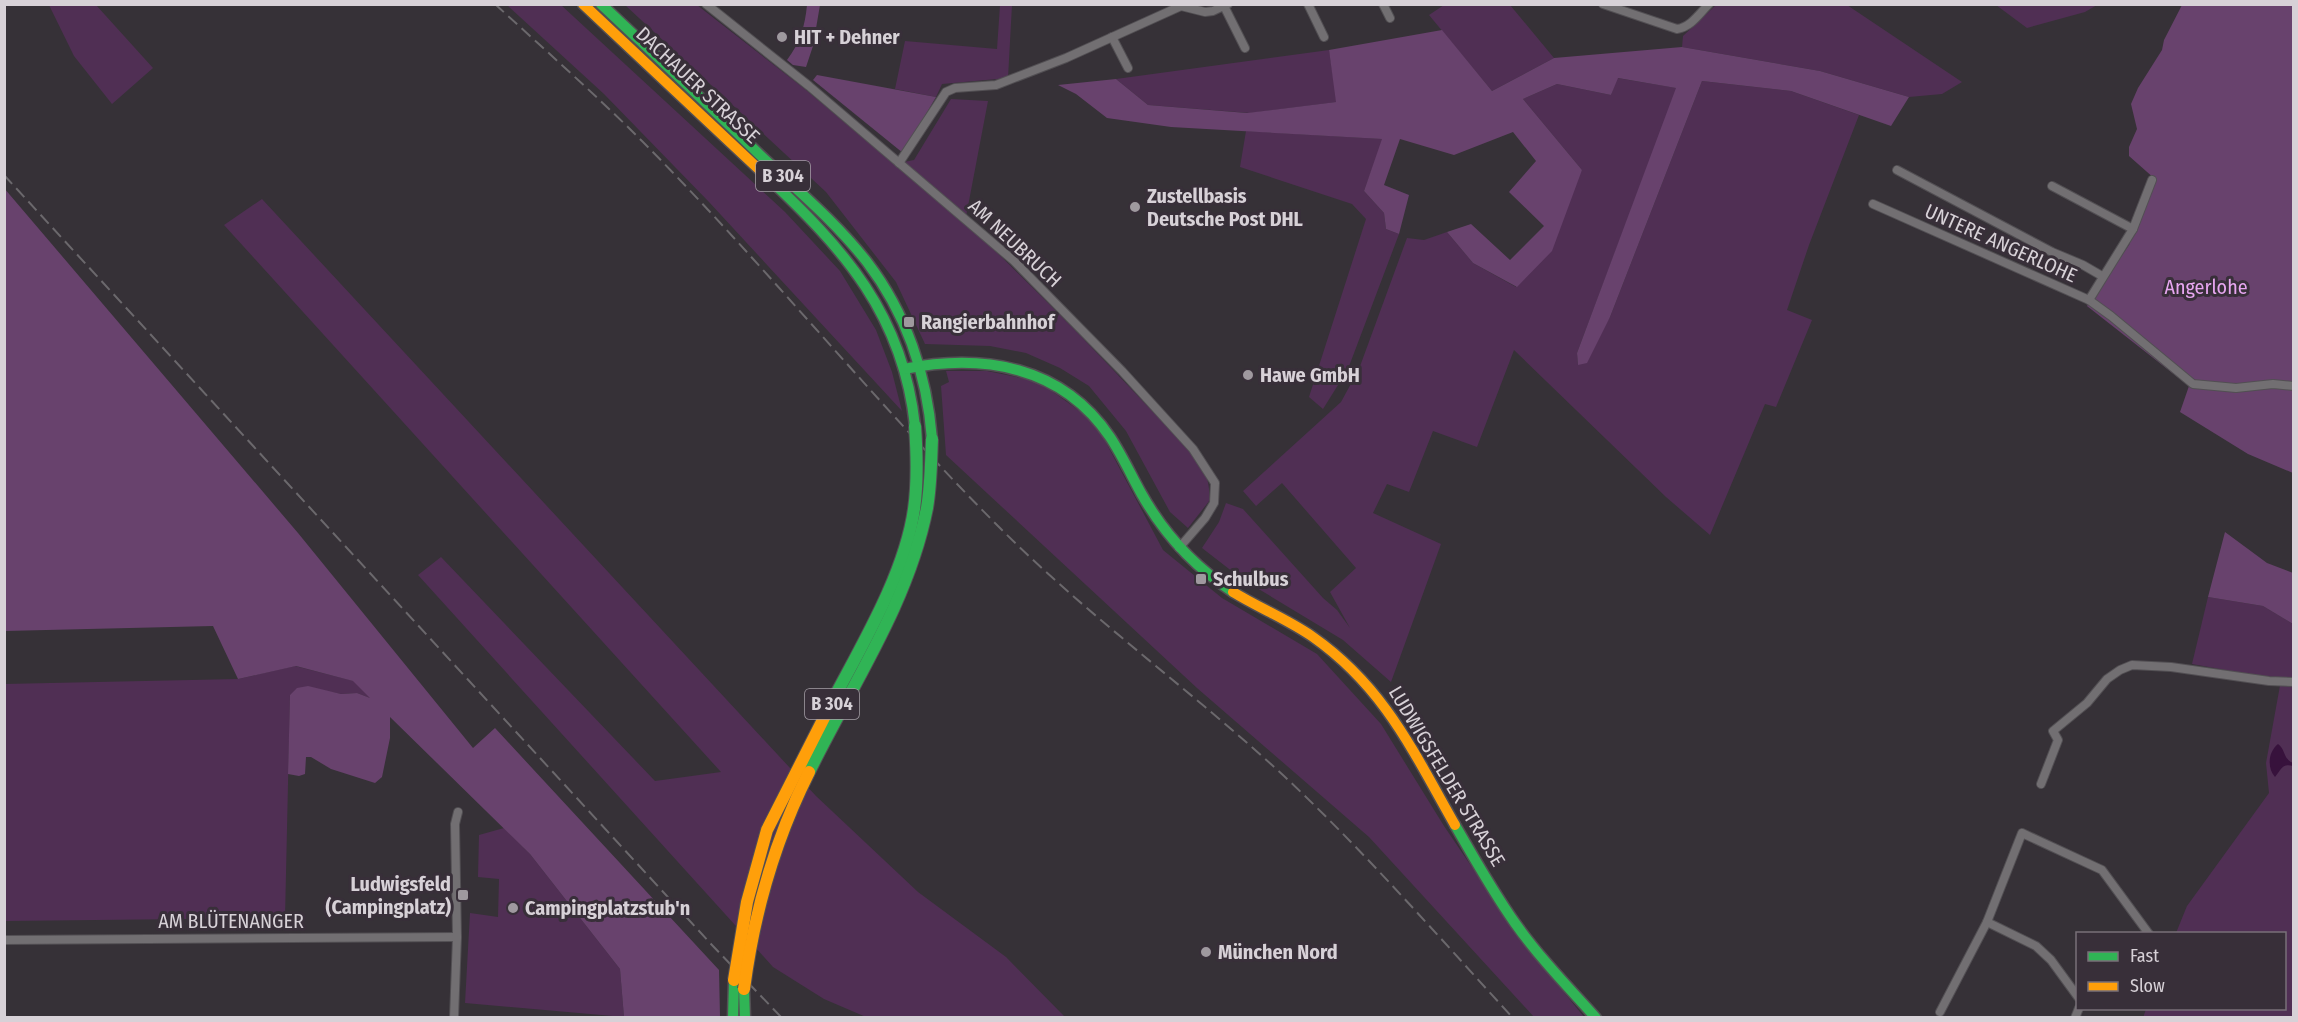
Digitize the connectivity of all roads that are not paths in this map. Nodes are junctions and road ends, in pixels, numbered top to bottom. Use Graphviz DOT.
graph roads {
  1 [pos="583,4"];
  2 [pos="601,4"];
  3 [pos="706,4"];
  4 [pos="1308,4"];
  5 [pos="1383,4"];
  6 [pos="1604,4"];
  7 [pos="1709,4"];
  8 [pos="1226,5"];
  9 [pos="1390,18"];
  10 [pos="1112,37"];
  11 [pos="1324,37"];
  12 [pos="1245,48"];
  13 [pos="1128,68"];
  14 [pos="899,163"];
  15 [pos="1897,170"];
  16 [pos="2152,180"];
  17 [pos="2052,186"];
  18 [pos="1874,204"];
  19 [pos="2133,229"];
  20 [pos="2102,276"];
  21 [pos="2089,300"];
  22 [pos="919,365"];
  23 [pos="904,369"];
  24 [pos="2294,386"];
  25 [pos="1179,548"];
  26 [pos="2294,682"];
  27 [pos="2041,784"];
  28 [pos="458,812"];
  29 [pos="1987,922"];
  30 [pos="2148,932"];
  31 [pos="457,937"];
  32 [pos="4,940"];
  33 [pos="2076,994"];
  34 [pos="1940,1012"];
  35 [pos="454,1017"];
  36 [pos="733,1017"];
  37 [pos="744,1017"];
  38 [pos="1596,1017"];
  1 -- 23 [label="main road, DACHAUER STRASSE / B 304"];
  2 -- 22 [label="main road, DACHAUER STRASSE / B 304"];
  3 -- 14 [label="street, AM NEUBRUCH"];
  4 -- 11 [label="street"];
  5 -- 9 [label="street"];
  6 -- 7 [label="street"];
  8 -- 10 [label="street"];
  8 -- 12 [label="street"];
  10 -- 13 [label="street"];
  10 -- 14 [label="street"];
  14 -- 25 [label="street, AM NEUBRUCH"];
  15 -- 20 [label="street, UNTERE ANGERLOHE"];
  16 -- 19 [label="street, UNTERE ANGERLOHE"];
  17 -- 19 [label="street"];
  18 -- 21 [label="street, UNTERE ANGERLOHE"];
  19 -- 20 [label="street, UNTERE ANGERLOHE"];
  20 -- 21 [label="street, UNTERE ANGERLOHE"];
  21 -- 24 [label="street"];
  22 -- 23 [label="main road, LUDWIGSFELDER STRASSE"];
  22 -- 25 [label="main road, LUDWIGSFELDER STRASSE"];
  22 -- 37 [label="main road, DACHAUER STRASSE / B 304, bridge"];
  23 -- 36 [label="main road, DACHAUER STRASSE / B 304, bridge"];
  25 -- 38 [label="main road, LUDWIGSFELDER STRASSE"];
  26 -- 27 [label="street"];
  28 -- 31 [label="street"];
  29 -- 30 [label="street"];
  29 -- 33 [label="street"];
  29 -- 34 [label="street"];
  31 -- 32 [label="street, AM BLÜTENANGER"];
  31 -- 35 [label="street"];
}
